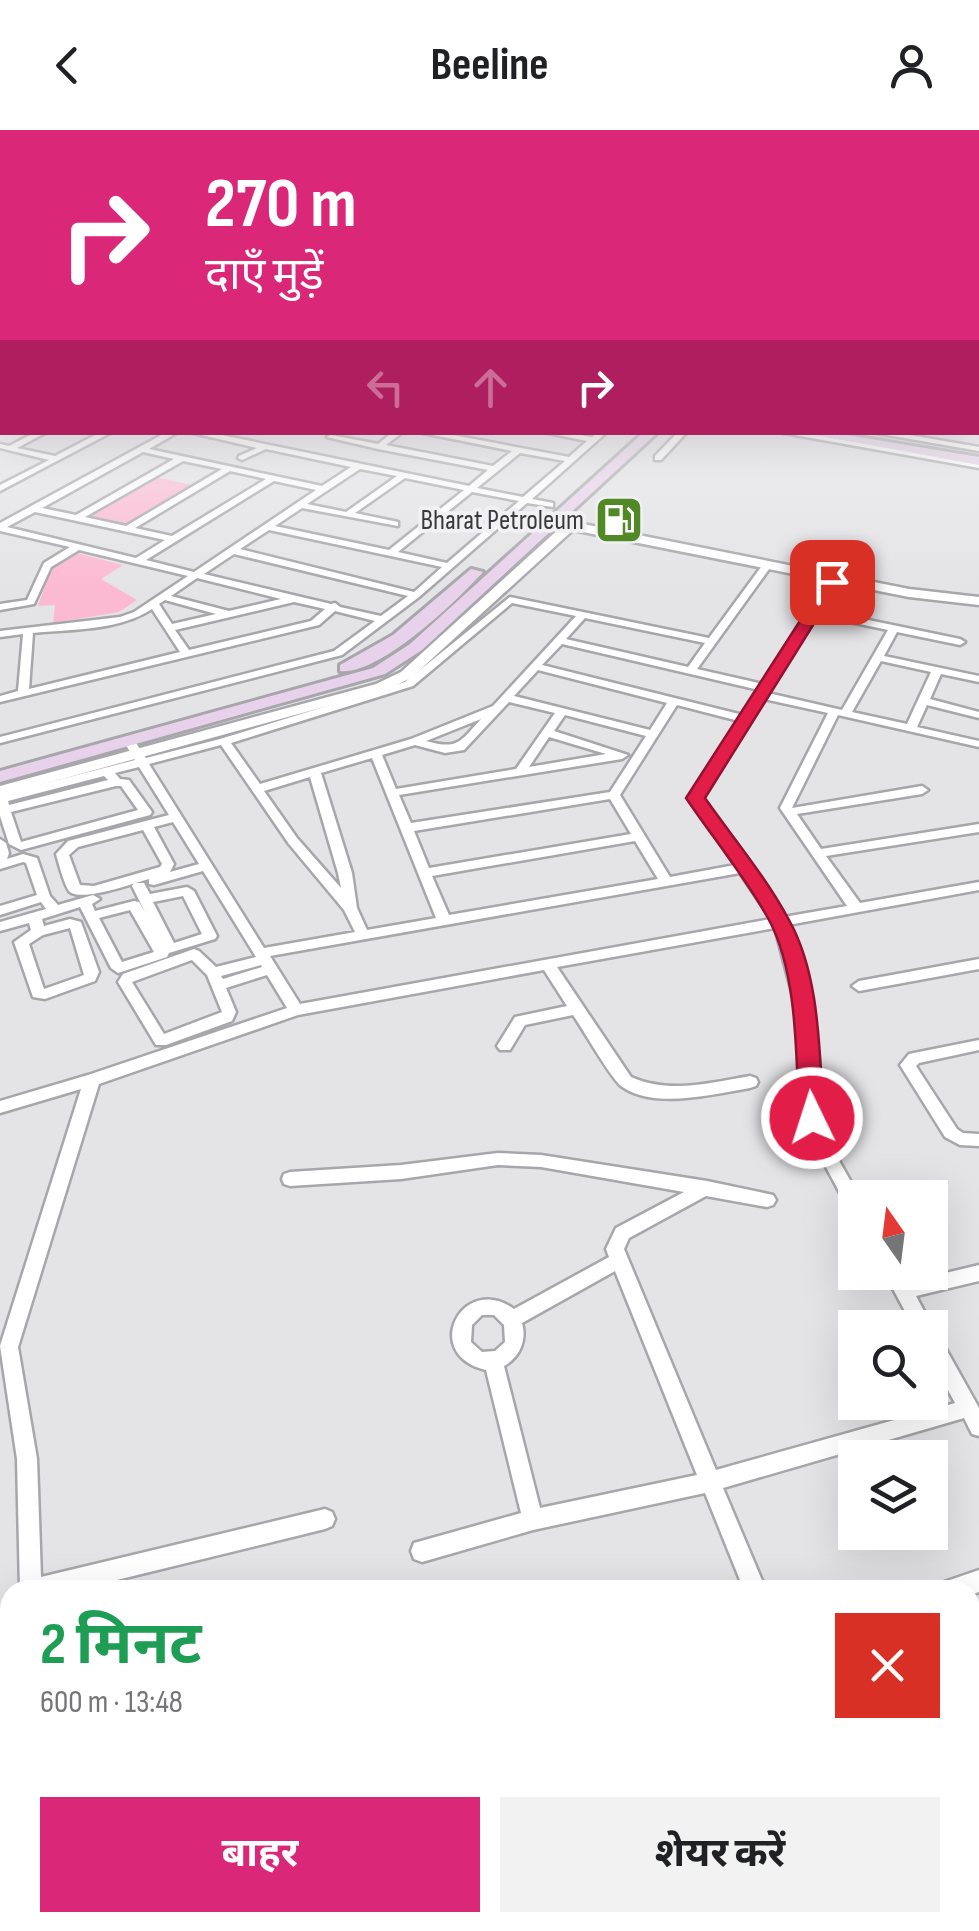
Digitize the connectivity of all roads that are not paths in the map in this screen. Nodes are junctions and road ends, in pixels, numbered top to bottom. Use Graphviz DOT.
graph roads {
  1 [pos="35,435"];
  2 [pos="102,435"];
  3 [pos="169,435"];
  4 [pos="208,435"];
  5 [pos="334,435"];
  6 [pos="394,435"];
  7 [pos="564,435"];
  8 [pos="599,435"];
  9 [pos="628,435"];
  10 [pos="650,435"];
  11 [pos="680,435"];
  12 [pos="802,435"];
  13 [pos="822,435"];
  14 [pos="868,435"];
  15 [pos="952,435"];
  16 [pos="457,436"];
  17 [pos="894,437"];
  18 [pos="593,440"];
  19 [pos="946,444"];
  20 [pos="378,446"];
  21 [pos="5,447"];
  22 [pos="265,447"];
  23 [pos="979,449"];
  24 [pos="144,450"];
  25 [pos="518,450"];
  26 [pos="302,454"];
  27 [pos="56,458"];
  28 [pos="182,458"];
  29 [pos="242,458"];
  30 [pos="658,458"];
  31 [pos="572,460"];
  32 [pos="979,462"];
  33 [pos="358,466"];
  34 [pos="228,469"];
  35 [pos="497,469"];
  36 [pos="404,475"];
  37 [pos="273,478"];
  38 [pos="583,484"];
  39 [pos="0,488"];
  40 [pos="323,489"];
  41 [pos="474,490"];
  42 [pos="525,500"];
  43 [pos="300,504"];
  44 [pos="35,509"];
  45 [pos="551,513"];
  46 [pos="348,514"];
  47 [pos="78,518"];
  48 [pos="395,524"];
  49 [pos="570,525"];
  50 [pos="0,527"];
  51 [pos="266,527"];
  52 [pos="128,530"];
  53 [pos="172,540"];
  54 [pos="77,548"];
  55 [pos="231,550"];
  56 [pos="391,553"];
  57 [pos="136,562"];
  58 [pos="767,565"];
  59 [pos="449,566"];
  60 [pos="194,575"];
  61 [pos="472,575"];
  62 [pos="835,578"];
  63 [pos="489,579"];
  64 [pos="416,596"];
  65 [pos="295,598"];
  66 [pos="158,600"];
  67 [pos="979,600"];
  68 [pos="335,606"];
  69 [pos="0,607"];
  70 [pos="816,612"];
  71 [pos="229,614"];
  72 [pos="584,614"];
  73 [pos="383,620"];
  74 [pos="169,628"];
  75 [pos="894,629"];
  76 [pos="28,631"];
  77 [pos="0,634"];
  78 [pos="561,641"];
  79 [pos="711,641"];
  80 [pos="960,642"];
  81 [pos="186,654"];
  82 [pos="876,657"];
  83 [pos="537,667"];
  84 [pos="691,670"];
  85 [pos="938,671"];
  86 [pos="979,679"];
  87 [pos="764,692"];
  88 [pos="23,694"];
  89 [pos="0,699"];
  90 [pos="674,701"];
  91 [pos="924,701"];
  92 [pos="503,703"];
  93 [pos="562,711"];
  94 [pos="839,713"];
  95 [pos="979,715"];
  96 [pos="745,719"];
  97 [pos="910,728"];
  98 [pos="547,733"];
  99 [pos="650,733"];
  100 [pos="0,740"];
  101 [pos="224,741"];
  102 [pos="414,741"];
  103 [pos="979,744"];
  104 [pos="136,753"];
  105 [pos="376,754"];
  106 [pos="622,755"];
  107 [pos="636,758"];
  108 [pos="0,763"];
  109 [pos="315,773"];
  110 [pos="519,773"];
  111 [pos="0,777"];
  112 [pos="112,777"];
  113 [pos="257,789"];
  114 [pos="0,790"];
  115 [pos="922,790"];
  116 [pos="392,792"];
  117 [pos="614,795"];
  118 [pos="2,803"];
  119 [pos="788,812"];
  120 [pos="177,817"];
  121 [pos="147,825"];
  122 [pos="406,828"];
  123 [pos="979,828"];
  124 [pos="636,837"];
  125 [pos="0,843"];
  126 [pos="818,853"];
  127 [pos="0,862"];
  128 [pos="208,866"];
  129 [pos="742,868"];
  130 [pos="424,873"];
  131 [pos="666,881"];
  132 [pos="979,886"];
  133 [pos="142,892"];
  134 [pos="44,897"];
  135 [pos="88,908"];
  136 [pos="350,908"];
  137 [pos="856,908"];
  138 [pos="56,910"];
  139 [pos="0,911"];
  140 [pos="444,921"];
  141 [pos="780,922"];
  142 [pos="36,924"];
  143 [pos="0,927"];
  144 [pos="363,935"];
  145 [pos="264,960"];
  146 [pos="547,964"];
  147 [pos="979,964"];
  148 [pos="216,980"];
  149 [pos="859,986"];
  150 [pos="577,1008"];
  151 [pos="296,1010"];
  152 [pos="979,1045"];
  153 [pos="505,1046"];
  154 [pos="92,1080"];
  155 [pos="750,1082"];
  156 [pos="0,1107"];
  157 [pos="979,1140"];
  158 [pos="290,1179"];
  159 [pos="841,1180"];
  160 [pos="707,1188"];
  161 [pos="767,1200"];
  162 [pos="618,1261"];
  163 [pos="979,1273"];
  164 [pos="904,1291"];
  165 [pos="914,1310"];
  166 [pos="512,1319"];
  167 [pos="494,1359"];
  168 [pos="948,1371"];
  169 [pos="6,1388"];
  170 [pos="974,1418"];
  171 [pos="709,1482"];
  172 [pos="324,1519"];
  173 [pos="533,1520"];
  174 [pos="422,1550"];
  175 [pos="32,1580"];
  176 [pos="73,1580"];
  177 [pos="752,1580"];
  1 -- 21 [label="street"];
  2 -- 27 [label="street"];
  3 -- 24 [label="street"];
  4 -- 22 [label="street"];
  5 -- 20 [label="street"];
  5 -- 26 [label="street"];
  6 -- 20 [label="street"];
  7 -- 18 [label="street"];
  8 -- 18 [label="street"];
  9 -- 38 [label="main road"];
  10 -- 38 [label="main road"];
  11 -- 30 [label="street"];
  12 -- 32 [label="street"];
  13 -- 32 [label="main road"];
  14 -- 17 [label="main road"];
  15 -- 19 [label="street"];
  16 -- 25 [label="street"];
  17 -- 19 [label="street"];
  17 -- 32 [label="main road"];
  18 -- 31 [label="street"];
  19 -- 23 [label="street"];
  20 -- 35 [label="street"];
  21 -- 27 [label="street"];
  22 -- 26 [label="street"];
  22 -- 29 [label="street"];
  24 -- 28 [label="street"];
  24 -- 44 [label="street"];
  25 -- 31 [label="street"];
  25 -- 35 [label="street"];
  26 -- 33 [label="street"];
  27 -- 39 [label="street"];
  28 -- 34 [label="street"];
  28 -- 47 [label="street"];
  31 -- 42 [label="street"];
  33 -- 36 [label="street"];
  33 -- 40 [label="street"];
  34 -- 37 [label="street"];
  34 -- 52 [label="street"];
  35 -- 41 [label="street"];
  36 -- 41 [label="street"];
  36 -- 46 [label="street"];
  37 -- 40 [label="street"];
  37 -- 53 [label="street"];
  38 -- 45 [label="main road"];
  40 -- 43 [label="street"];
  41 -- 42 [label="street"];
  41 -- 56 [label="street"];
  42 -- 45 [label="street"];
  42 -- 59 [label="street"];
  43 -- 46 [label="street"];
  43 -- 51 [label="street"];
  44 -- 47 [label="street"];
  44 -- 50 [label="street"];
  45 -- 49 [label="street"];
  45 -- 61 [label="main road"];
  45 -- 63 [label="main road"];
  46 -- 48 [label="street"];
  47 -- 52 [label="street"];
  49 -- 58 [label="street"];
  49 -- 104 [label="street"];
  50 -- 54 [label="street"];
  51 -- 55 [label="street"];
  51 -- 56 [label="street"];
  52 -- 53 [label="street"];
  53 -- 57 [label="street"];
  54 -- 57 [label="street"];
  54 -- 69 [label="street"];
  55 -- 60 [label="street"];
  55 -- 64 [label="street"];
  56 -- 59 [label="street"];
  57 -- 60 [label="street"];
  58 -- 62 [label="street"];
  58 -- 79 [label="street"];
  59 -- 64 [label="street"];
  60 -- 65 [label="street"];
  60 -- 66 [label="street"];
  61 -- 63 [label="main road"];
  61 -- 108 [label="main road"];
  62 -- 67 [label="street"];
  62 -- 70 [label="street"];
  63 -- 104 [label="main road"];
  64 -- 73 [label="street"];
  65 -- 68 [label="street"];
  65 -- 71 [label="street"];
  66 -- 71 [label="street"];
  66 -- 74 [label="street"];
  66 -- 76 [label="street"];
  68 -- 73 [label="street"];
  68 -- 81 [label="street"];
  70 -- 75 [label="street"];
  70 -- 87 [label="street"];
  71 -- 74 [label="street"];
  72 -- 78 [label="street"];
  72 -- 79 [label="street"];
  72 -- 101 [label="street"];
  73 -- 100 [label="street"];
  74 -- 81 [label="street"];
  75 -- 80 [label="street"];
  75 -- 82 [label="street"];
  76 -- 77 [label="street"];
  76 -- 88 [label="street"];
  78 -- 83 [label="street"];
  78 -- 84 [label="street"];
  79 -- 84 [label="street"];
  81 -- 88 [label="street"];
  82 -- 85 [label="street"];
  82 -- 94 [label="street"];
  83 -- 90 [label="street"];
  83 -- 92 [label="street"];
  84 -- 87 [label="street"];
  85 -- 86 [label="street"];
  85 -- 91 [label="street"];
  87 -- 94 [label="street"];
  87 -- 96 [label="street"];
  88 -- 89 [label="street"];
  90 -- 96 [label="street"];
  90 -- 99 [label="street"];
  91 -- 95 [label="street"];
  91 -- 97 [label="street"];
  92 -- 93 [label="street"];
  92 -- 102 [label="street"];
  92 -- 102 [label="street"];
  93 -- 98 [label="street"];
  93 -- 99 [label="street"];
  94 -- 97 [label="street"];
  94 -- 119 [label="street"];
  96 -- 129 [label="street"];
  97 -- 103 [label="street"];
  98 -- 106 [label="street"];
  98 -- 110 [label="street"];
  99 -- 107 [label="street"];
  101 -- 104 [label="street"];
  101 -- 113 [label="street"];
  102 -- 105 [label="street"];
  104 -- 111 [label="main road"];
  104 -- 112 [label="street"];
  104 -- 114 [label="street"];
  104 -- 120 [label="street"];
  105 -- 109 [label="street"];
  105 -- 116 [label="street"];
  106 -- 107 [label="street"];
  106 -- 110 [label="street"];
  107 -- 117 [label="street"];
  109 -- 113 [label="street"];
  109 -- 136 [label="street"];
  110 -- 116 [label="street"];
  112 -- 118 [label="street"];
  112 -- 118 [label="street"];
  113 -- 136 [label="street"];
  115 -- 119 [label="street"];
  116 -- 122 [label="street"];
  117 -- 122 [label="street"];
  117 -- 124 [label="street"];
  119 -- 126 [label="street"];
  120 -- 121 [label="street"];
  120 -- 128 [label="street"];
  121 -- 121 [label="street"];
  122 -- 130 [label="street"];
  123 -- 126 [label="street"];
  124 -- 130 [label="street"];
  124 -- 131 [label="street"];
  125 -- 127 [label="street"];
  126 -- 137 [label="street"];
  127 -- 134 [label="street"];
  128 -- 133 [label="street"];
  128 -- 145 [label="street"];
  129 -- 131 [label="street"];
  129 -- 141 [label="street"];
  130 -- 140 [label="street"];
  131 -- 140 [label="street"];
  132 -- 137 [label="street"];
  133 -- 133 [label="street"];
  133 -- 135 [label="street"];
  134 -- 138 [label="street"];
  134 -- 139 [label="street"];
  135 -- 135 [label="street"];
  135 -- 138 [label="street"];
  136 -- 144 [label="street"];
  137 -- 141 [label="street"];
  138 -- 142 [label="street"];
  140 -- 144 [label="street"];
  141 -- 146 [label="street"];
  141 -- 159 [label="street"];
  142 -- 142 [label="street"];
  142 -- 143 [label="street"];
  144 -- 145 [label="street"];
  145 -- 148 [label="street"];
  145 -- 151 [label="street"];
  146 -- 150 [label="street"];
  146 -- 151 [label="street"];
  147 -- 149 [label="street"];
  148 -- 148 [label="street"];
  150 -- 153 [label="street"];
  150 -- 155 [label="street"];
  151 -- 154 [label="street"];
  152 -- 157 [label="street"];
  154 -- 156 [label="street"];
  154 -- 169 [label="street"];
  158 -- 160 [label="street"];
  160 -- 161 [label="street"];
  160 -- 162 [label="street"];
  162 -- 166 [label="street"];
  162 -- 171 [label="street"];
  163 -- 164 [label="street"];
  164 -- 165 [label="street"];
  166 -- 167 [label="street"];
  166 -- 167 [label="street"];
  167 -- 173 [label="street"];
  168 -- 170 [label="street"];
  169 -- 175 [label="street"];
  170 -- 171 [label="street"];
  171 -- 173 [label="street"];
  171 -- 177 [label="street"];
  172 -- 176 [label="street"];
  173 -- 174 [label="street"];
}
